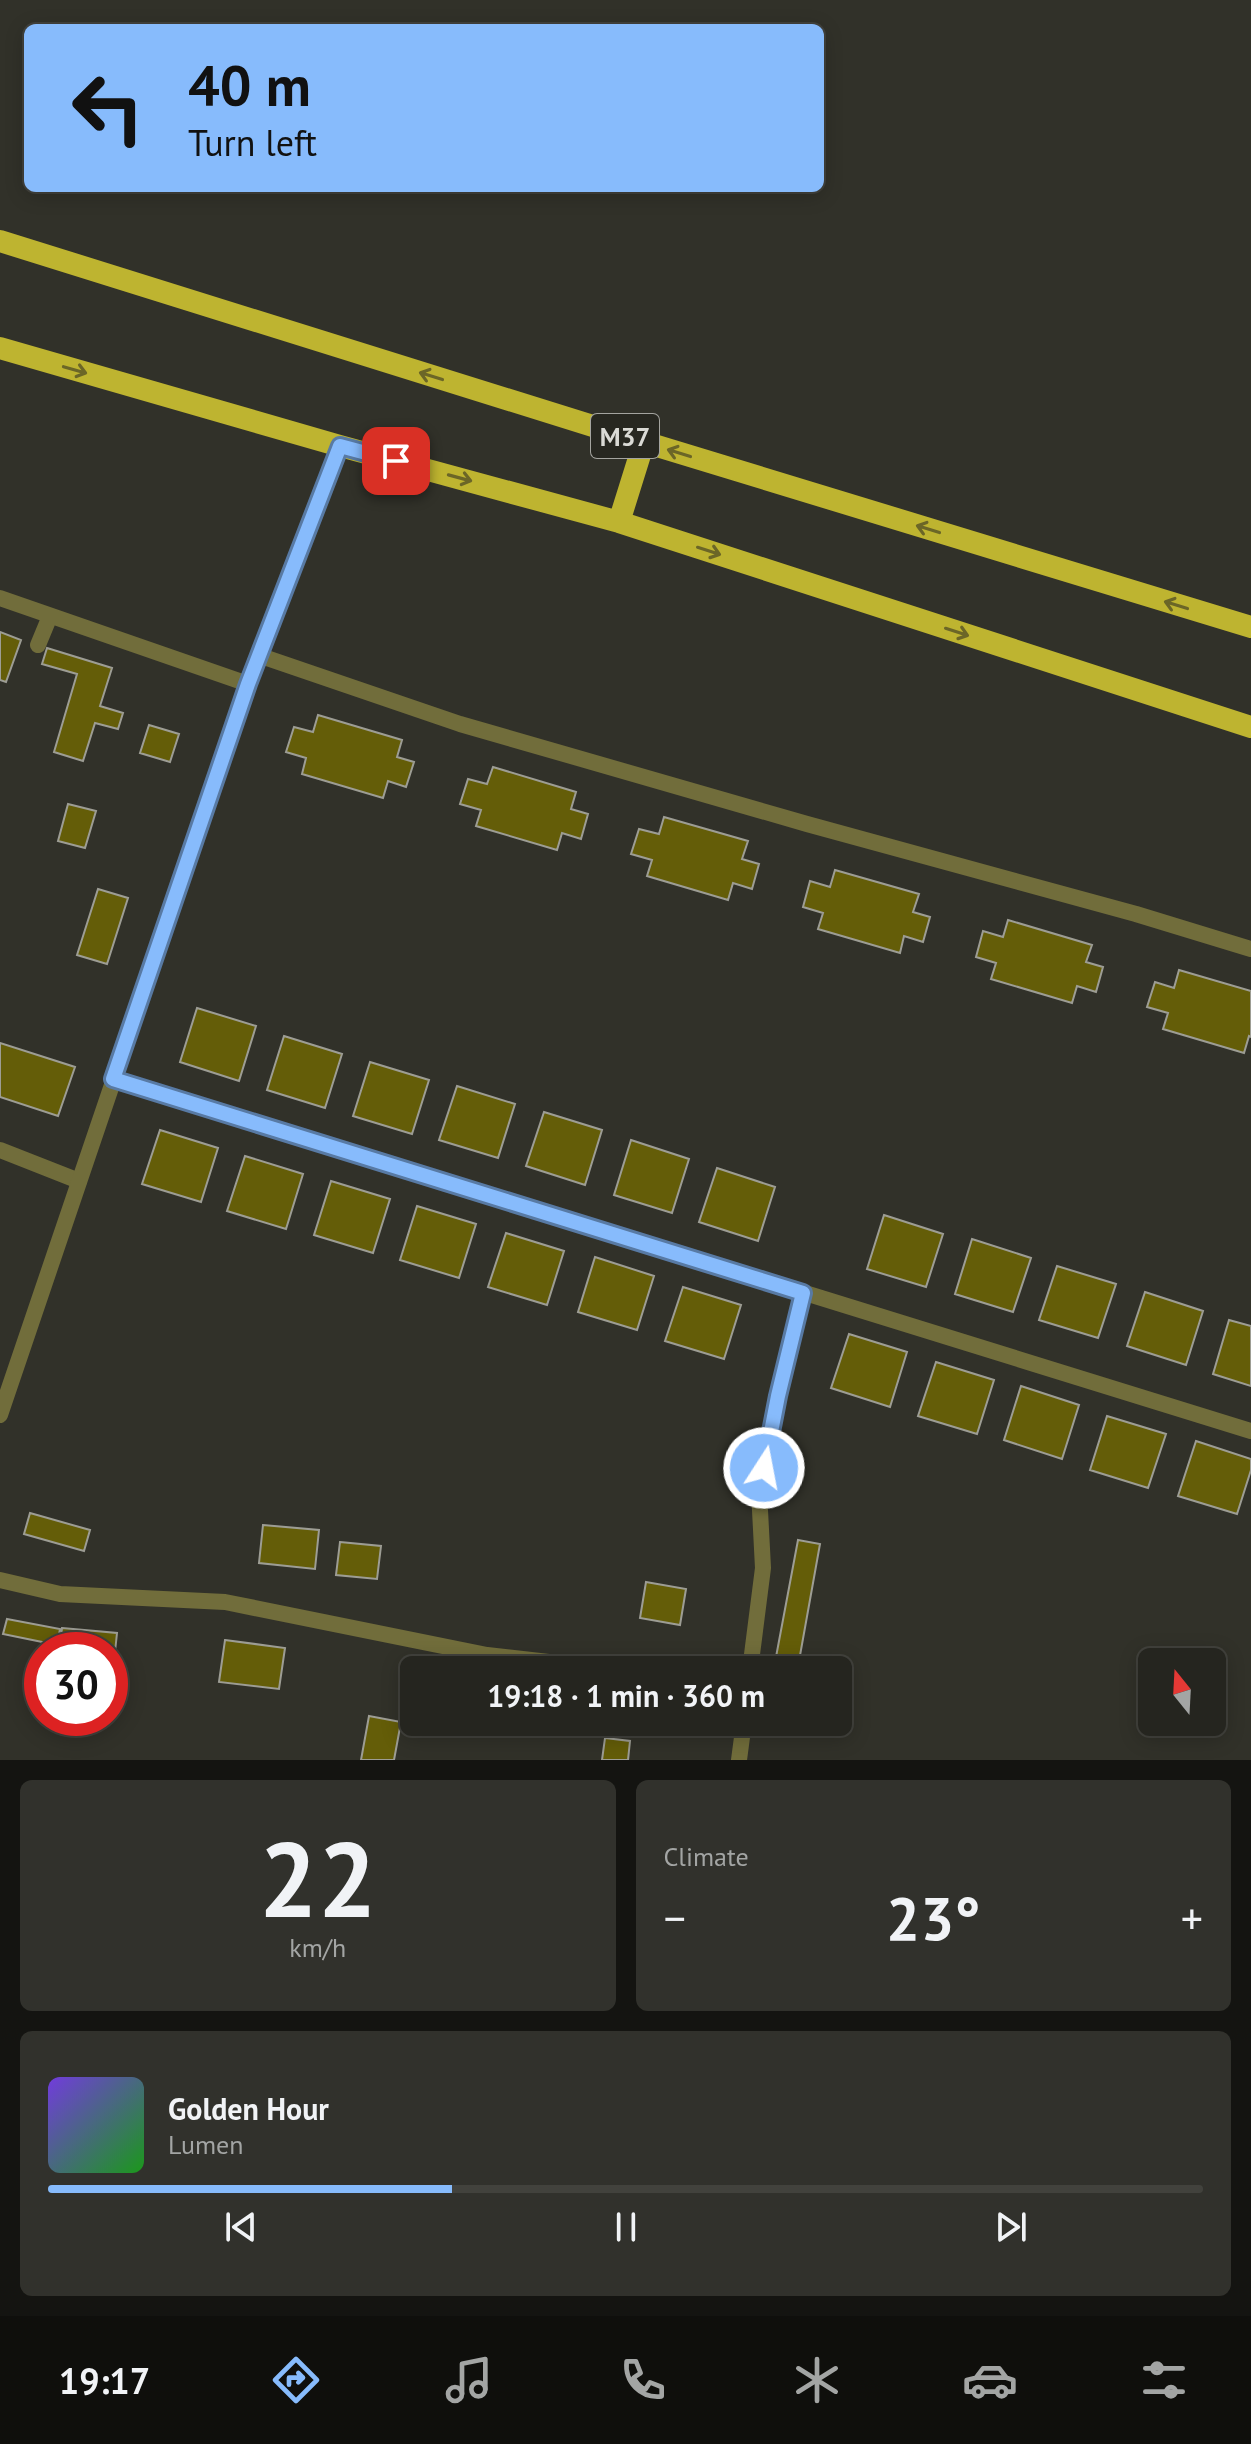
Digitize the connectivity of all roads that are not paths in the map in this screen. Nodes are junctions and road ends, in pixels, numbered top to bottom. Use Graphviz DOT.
graph roads {
  1 [pos="0,241"];
  2 [pos="0,348"];
  3 [pos="644,442"];
  4 [pos="340,446"];
  5 [pos="619,522"];
  6 [pos="0,598"];
  7 [pos="50,616"];
  8 [pos="1251,627"];
  9 [pos="38,645"];
  10 [pos="258,655"];
  11 [pos="248,684"];
  12 [pos="1251,727"];
  13 [pos="1251,949"];
  14 [pos="113,1079"];
  15 [pos="0,1150"];
  16 [pos="79,1181"];
  17 [pos="803,1293"];
  18 [pos="0,1415"];
  19 [pos="1251,1431"];
  20 [pos="0,1580"];
  21 [pos="496,1656"];
  22 [pos="752,1656"];
  23 [pos="742,1736"];
  24 [pos="739,1760"];
  3 -- 1 [label="highway, M37 / M37, one-way"];
  2 -- 4 [label="highway, one-way"];
  3 -- 5 [label="highway"];
  8 -- 3 [label="highway, M37 / M37, one-way"];
  4 -- 5 [label="highway, one-way"];
  4 -- 10 [label="street"];
  5 -- 12 [label="highway, one-way"];
  6 -- 7 [label="street"];
  7 -- 9 [label="street"];
  7 -- 11 [label="street"];
  10 -- 11 [label="street"];
  10 -- 13 [label="street"];
  11 -- 14 [label="street"];
  14 -- 16 [label="street"];
  14 -- 17 [label="street"];
  15 -- 16 [label="street"];
  16 -- 18 [label="street"];
  17 -- 19 [label="street"];
  17 -- 22 [label="street"];
  20 -- 21 [label="street"];
  23 -- 24 [label="street"];
}
